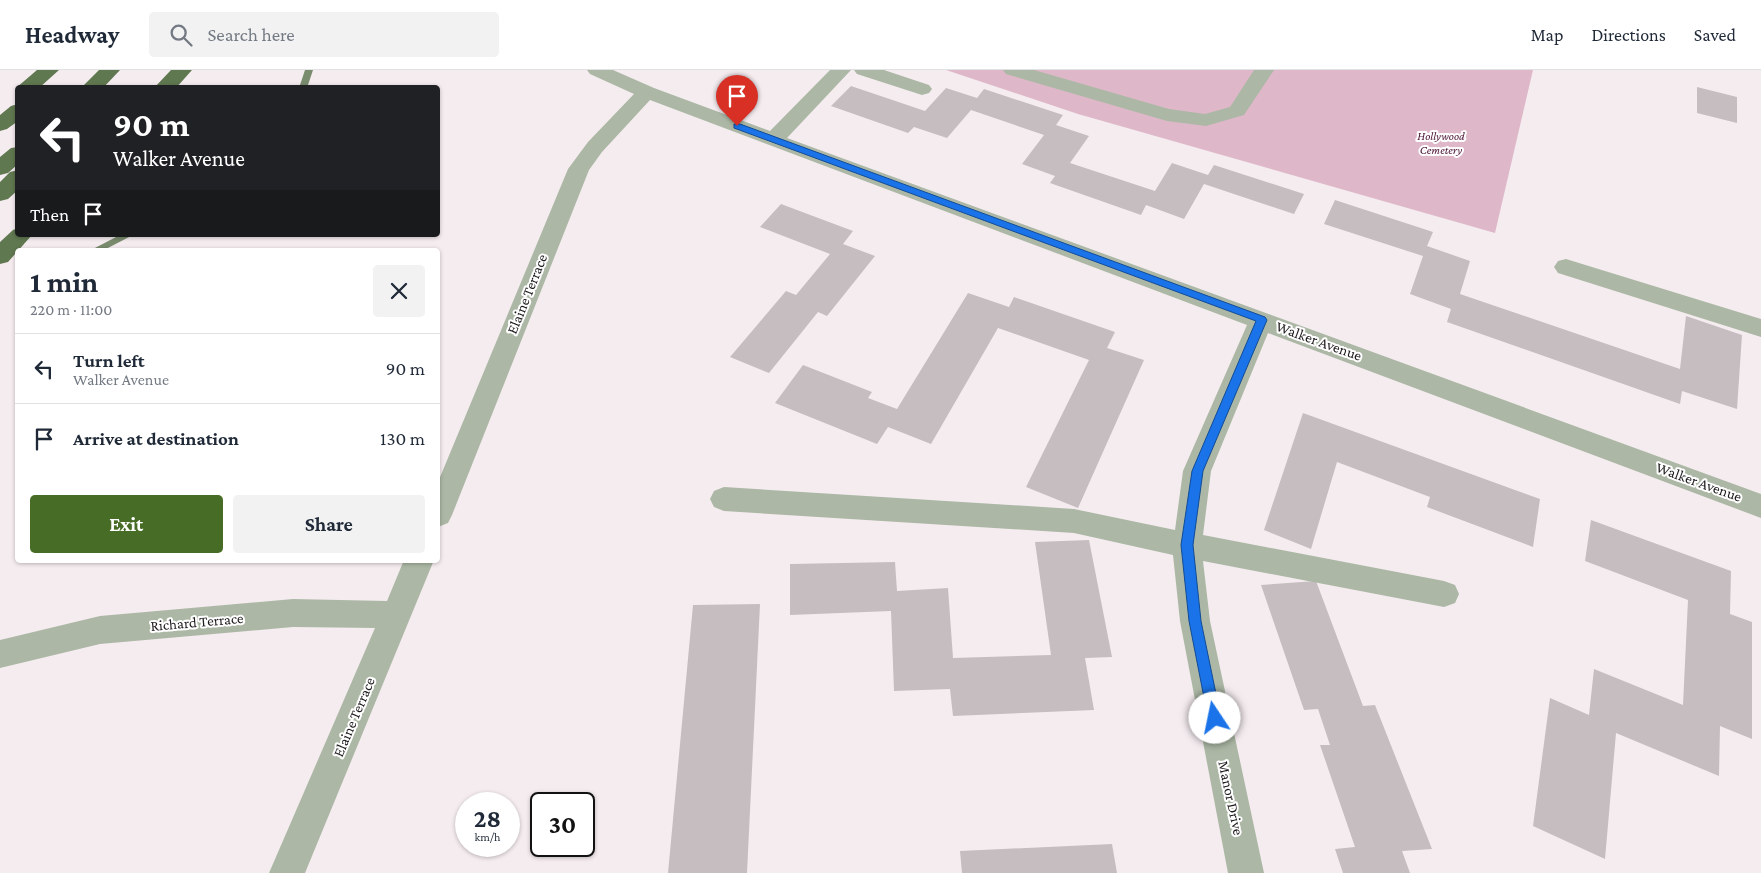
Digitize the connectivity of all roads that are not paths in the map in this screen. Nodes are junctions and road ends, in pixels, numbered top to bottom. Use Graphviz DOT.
graph roads {
  1 [pos="48,70"];
  2 [pos="62,70"];
  3 [pos="110,70"];
  4 [pos="124,70"];
  5 [pos="182,70"];
  6 [pos="597,70"];
  7 [pos="841,70"];
  8 [pos="864,70"];
  9 [pos="1013,70"];
  10 [pos="1264,70"];
  11 [pos="30,85"];
  12 [pos="46,85"];
  13 [pos="94,85"];
  14 [pos="110,85"];
  15 [pos="167,85"];
  16 [pos="922,90"];
  17 [pos="648,92"];
  18 [pos="15,96"];
  19 [pos="0,108"];
  20 [pos="15,112"];
  21 [pos="0,125"];
  22 [pos="773,140"];
  23 [pos="15,155"];
  24 [pos="0,168"];
  25 [pos="15,180"];
  26 [pos="0,194"];
  27 [pos="19,237"];
  28 [pos="0,256"];
  29 [pos="1566,267"];
  30 [pos="1262,320"];
  31 [pos="1761,328"];
  32 [pos="724,499"];
  33 [pos="1761,506"];
  34 [pos="440,511"];
  35 [pos="1187,545"];
  36 [pos="418,563"];
  37 [pos="1444,594"];
  38 [pos="397,615"];
  39 [pos="0,654"];
  40 [pos="287,873"];
  41 [pos="1246,873"];
  1 -- 11 [label="highway"];
  2 -- 12 [label="highway"];
  3 -- 13 [label="highway"];
  4 -- 14 [label="highway"];
  5 -- 15 [label="highway"];
  6 -- 17 [label="street, Walker Avenue"];
  7 -- 22 [label="street"];
  8 -- 16 [label="street"];
  9 -- 10 [label="street"];
  17 -- 22 [label="street, Walker Avenue"];
  17 -- 34 [label="street, Elaine Terrace"];
  18 -- 19 [label="highway"];
  20 -- 21 [label="highway"];
  22 -- 30 [label="street, Walker Avenue"];
  23 -- 24 [label="highway"];
  25 -- 26 [label="highway"];
  27 -- 28 [label="highway"];
  29 -- 31 [label="street"];
  30 -- 33 [label="street, Walker Avenue"];
  30 -- 35 [label="street, Manor Drive"];
  32 -- 35 [label="street"];
  35 -- 37 [label="street"];
  35 -- 41 [label="street, Manor Drive"];
  36 -- 38 [label="street, Elaine Terrace"];
  38 -- 39 [label="street, Richard Terrace"];
  38 -- 40 [label="street, Elaine Terrace"];
}
